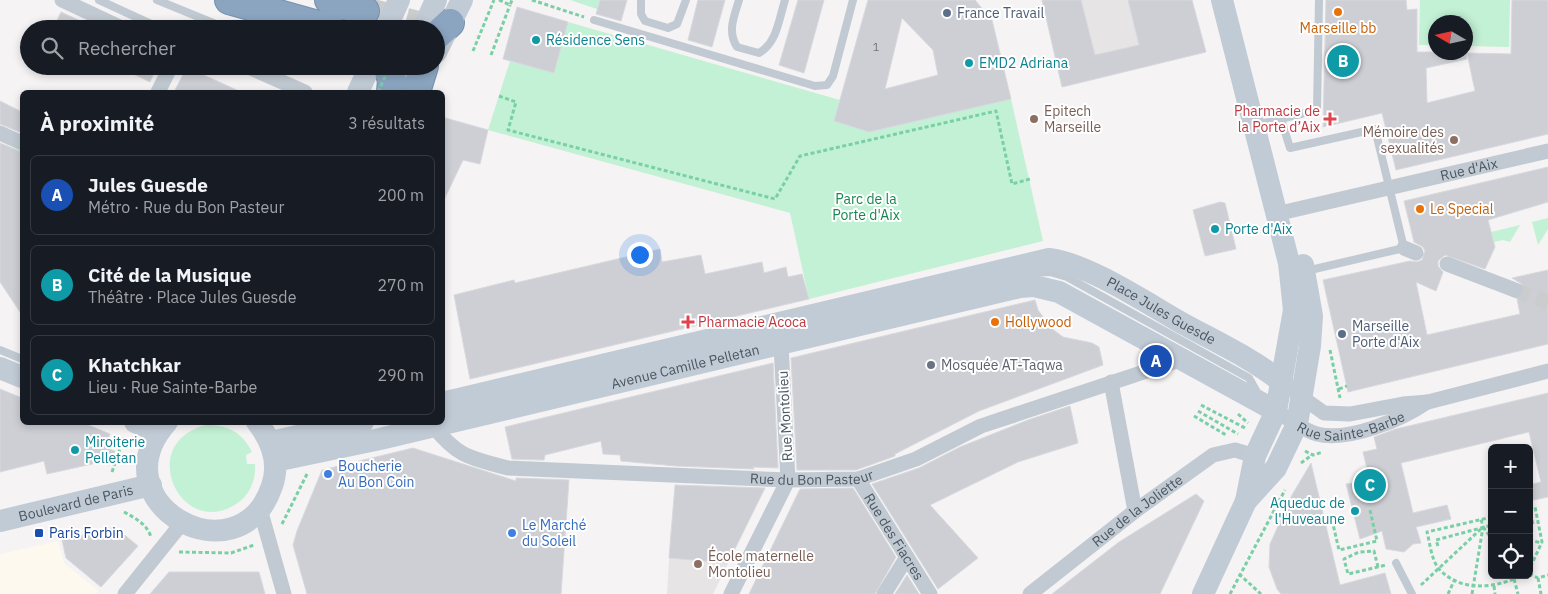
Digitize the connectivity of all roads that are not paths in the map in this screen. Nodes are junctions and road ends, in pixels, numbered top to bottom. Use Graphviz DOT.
graph roads {
  1 [pos="62,0"];
  2 [pos="99,0"];
  3 [pos="157,0"];
  4 [pos="229,0"];
  5 [pos="329,0"];
  6 [pos="399,0"];
  7 [pos="436,0"];
  8 [pos="641,0"];
  9 [pos="686,0"];
  10 [pos="739,0"];
  11 [pos="784,0"];
  12 [pos="853,0"];
  13 [pos="1222,0"];
  14 [pos="1235,0"];
  15 [pos="1319,0"];
  16 [pos="365,11"];
  17 [pos="105,20"];
  18 [pos="142,20"];
  19 [pos="206,20"];
  20 [pos="300,20"];
  21 [pos="390,20"];
  22 [pos="435,20"];
  23 [pos="594,20"];
  24 [pos="656,24"];
  25 [pos="653,38"];
  26 [pos="1241,46"];
  27 [pos="748,50"];
  28 [pos="742,66"];
  29 [pos="166,75"];
  30 [pos="266,75"];
  31 [pos="366,75"];
  32 [pos="391,75"];
  33 [pos="401,75"];
  34 [pos="421,75"];
  35 [pos="425,75"];
  36 [pos="159,90"];
  37 [pos="300,90"];
  38 [pos="359,90"];
  39 [pos="392,90"];
  40 [pos="393,90"];
  41 [pos="417,90"];
  42 [pos="417,90"];
  43 [pos="1267,122"];
  44 [pos="0,133"];
  45 [pos="20,142"];
  46 [pos="1548,151"];
  47 [pos="1390,188"];
  48 [pos="1283,212"];
  49 [pos="1447,264"];
  50 [pos="1031,273"];
  51 [pos="1298,273"];
  52 [pos="1515,290"];
  53 [pos="781,345"];
  54 [pos="708,349"];
  55 [pos="0,350"];
  56 [pos="20,358"];
  57 [pos="1183,359"];
  58 [pos="0,368"];
  59 [pos="1548,372"];
  60 [pos="20,376"];
  61 [pos="1110,382"];
  62 [pos="1283,383"];
  63 [pos="548,390"];
  64 [pos="529,394"];
  65 [pos="1302,398"];
  66 [pos="1428,402"];
  67 [pos="445,403"];
  68 [pos="1270,408"];
  69 [pos="445,424"];
  70 [pos="1297,424"];
  71 [pos="442,425"];
  72 [pos="163,427"];
  73 [pos="434,427"];
  74 [pos="130,428"];
  75 [pos="363,428"];
  76 [pos="268,436"];
  77 [pos="338,447"];
  78 [pos="1254,456"];
  79 [pos="858,479"];
  80 [pos="788,480"];
  81 [pos="150,485"];
  82 [pos="1246,501"];
  83 [pos="260,509"];
  84 [pos="1135,511"];
  85 [pos="0,521"];
  86 [pos="182,523"];
  87 [pos="907,557"];
  88 [pos="1396,563"];
  89 [pos="125,594"];
  90 [pos="284,594"];
  91 [pos="731,594"];
  92 [pos="884,594"];
  93 [pos="930,594"];
  94 [pos="1030,594"];
  95 [pos="1203,594"];
  96 [pos="1412,594"];
  1 -- 17 [label="street"];
  2 -- 18 [label="lane"];
  3 -- 19 [label="lane"];
  4 -- 20 [label="highway"];
  5 -- 16 [label="highway"];
  6 -- 21 [label="street, bridge"];
  7 -- 22 [label="street"];
  8 -- 24 [label="lane"];
  9 -- 24 [label="lane"];
  10 -- 27 [label="lane"];
  11 -- 27 [label="lane"];
  12 -- 28 [label="lane"];
  13 -- 26 [label="street"];
  14 -- 26 [label="street"];
  15 -- 43 [label="lane"];
  23 -- 25 [label="lane"];
  24 -- 25 [label="lane"];
  25 -- 28 [label="lane"];
  26 -- 43 [label="street"];
  27 -- 28 [label="lane"];
  29 -- 36 [label="street"];
  30 -- 37 [label="street"];
  31 -- 38 [label="street"];
  32 -- 39 [label="highway"];
  33 -- 40 [label="street"];
  34 -- 41 [label="highway"];
  35 -- 42 [label="street"];
  43 -- 47 [label="lane"];
  43 -- 48 [label="street"];
  44 -- 45 [label="street"];
  46 -- 47 [label="street, Rue d'Aix"];
  47 -- 48 [label="street"];
  47 -- 51 [label="lane"];
  48 -- 51 [label="street"];
  49 -- 52 [label="street"];
  50 -- 53 [label="street, Avenue Camille Pelletan"];
  50 -- 54 [label="lane, Avenue Camille Pelletan"];
  50 -- 57 [label="street"];
  50 -- 62 [label="street, Place Jules Guesde"];
  50 -- 67 [label="street, Avenue Camille Pelletan"];
  50 -- 68 [label="lane, Place Jules Guesde"];
  51 -- 62 [label="street"];
  51 -- 65 [label="street"];
  53 -- 69 [label="street, Avenue Camille Pelletan"];
  53 -- 80 [label="street, Rue Montolieu"];
  55 -- 56 [label="lane"];
  57 -- 61 [label="street, Rue du Bon Pasteur"];
  57 -- 68 [label="street"];
  58 -- 60 [label="street"];
  59 -- 66 [label="street, Rue Sainte-Barbe"];
  61 -- 79 [label="street, Rue du Bon Pasteur"];
  61 -- 84 [label="street"];
  62 -- 65 [label="street, Rue Sainte-Barbe"];
  62 -- 68 [label="street"];
  63 -- 64 [label="lane"];
  65 -- 66 [label="street, Rue Sainte-Barbe"];
  65 -- 70 [label="street"];
  66 -- 70 [label="street, Rue Sainte-Barbe"];
  68 -- 70 [label="street, Rue Sainte-Barbe"];
  68 -- 78 [label="street"];
  70 -- 82 [label="street"];
  71 -- 73 [label="street, Avenue Camille Pelletan"];
  72 -- 74 [label="street"];
  72 -- 81 [label="street"];
  73 -- 77 [label="street, Avenue Camille Pelletan"];
  73 -- 80 [label="street, Rue du Bon Pasteur"];
  75 -- 76 [label="street, Avenue Camille Pelletan"];
  75 -- 77 [label="lane, Avenue Camille Pelletan"];
  76 -- 77 [label="street, Avenue Camille Pelletan"];
  76 -- 83 [label="street"];
  78 -- 82 [label="street"];
  78 -- 84 [label="street, Rue de la Joliette"];
  79 -- 80 [label="street, Rue du Bon Pasteur"];
  79 -- 87 [label="street, Rue des Fiacres"];
  80 -- 91 [label="street, Rue Montolieu"];
  81 -- 85 [label="street, Boulevard de Paris"];
  81 -- 86 [label="street"];
  82 -- 95 [label="street"];
  83 -- 86 [label="street"];
  83 -- 90 [label="street"];
  84 -- 94 [label="street, Rue de la Joliette"];
  86 -- 89 [label="street"];
  87 -- 92 [label="street"];
  87 -- 93 [label="street, Rue des Fiacres"];
  88 -- 96 [label="lane"];
}
